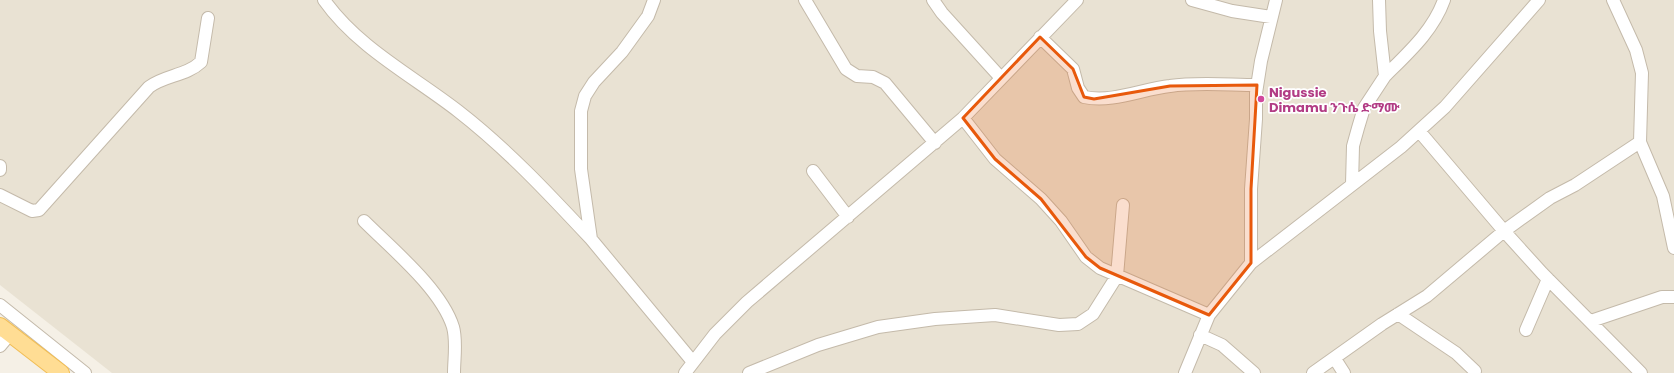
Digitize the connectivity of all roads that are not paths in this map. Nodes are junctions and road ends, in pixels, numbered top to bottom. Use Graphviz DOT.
graph roads {
  1 [pos="324,0"];
  2 [pos="654,0"];
  3 [pos="805,0"];
  4 [pos="933,0"];
  5 [pos="1077,0"];
  6 [pos="1192,0"];
  7 [pos="1276,0"];
  8 [pos="1379,0"];
  9 [pos="1444,0"];
  10 [pos="1538,0"];
  11 [pos="1613,0"];
  12 [pos="1271,17"];
  13 [pos="208,18"];
  14 [pos="1040,37"];
  15 [pos="1385,76"];
  16 [pos="1001,78"];
  17 [pos="1257,85"];
  18 [pos="963,118"];
  19 [pos="1419,131"];
  20 [pos="1640,142"];
  21 [pos="935,143"];
  22 [pos="0,166"];
  23 [pos="0,170"];
  24 [pos="813,172"];
  25 [pos="1352,184"];
  26 [pos="0,195"];
  27 [pos="1123,205"];
  28 [pos="1671,216"];
  29 [pos="848,217"];
  30 [pos="364,221"];
  31 [pos="1504,231"];
  32 [pos="591,239"];
  33 [pos="1674,248"];
  34 [pos="1251,264"];
  35 [pos="1117,276"];
  36 [pos="1548,279"];
  37 [pos="1674,297"];
  38 [pos="0,305"];
  39 [pos="1398,314"];
  40 [pos="1209,315"];
  41 [pos="1591,321"];
  42 [pos="1526,330"];
  43 [pos="3,335"];
  44 [pos="1200,335"];
  45 [pos="1335,359"];
  46 [pos="693,362"];
  47 [pos="1475,371"];
  48 [pos="61,373"];
  49 [pos="85,373"];
  50 [pos="454,373"];
  51 [pos="685,373"];
  52 [pos="749,373"];
  53 [pos="1185,373"];
  54 [pos="1254,373"];
  55 [pos="1313,373"];
  56 [pos="1344,373"];
  57 [pos="1641,373"];
  1 -- 32 [label="street"];
  2 -- 32 [label="street"];
  3 -- 21 [label="street"];
  4 -- 16 [label="street"];
  5 -- 14 [label="street"];
  6 -- 12 [label="street"];
  7 -- 12 [label="street"];
  8 -- 15 [label="street"];
  9 -- 15 [label="street"];
  10 -- 19 [label="street"];
  11 -- 20 [label="street"];
  12 -- 17 [label="street"];
  13 -- 26 [label="street"];
  14 -- 16 [label="street"];
  14 -- 17 [label="street"];
  15 -- 25 [label="street"];
  16 -- 18 [label="street"];
  17 -- 34 [label="street"];
  18 -- 21 [label="street"];
  18 -- 35 [label="street"];
  19 -- 25 [label="street"];
  19 -- 31 [label="street"];
  20 -- 28 [label="street"];
  20 -- 31 [label="street"];
  21 -- 29 [label="street"];
  22 -- 23 [label="street"];
  24 -- 29 [label="street"];
  25 -- 34 [label="street"];
  27 -- 35 [label="street"];
  28 -- 33 [label="street"];
  29 -- 46 [label="street"];
  30 -- 50 [label="street"];
  31 -- 36 [label="street"];
  31 -- 39 [label="street"];
  32 -- 46 [label="street"];
  34 -- 40 [label="street"];
  35 -- 40 [label="street"];
  35 -- 52 [label="street"];
  36 -- 41 [label="street"];
  36 -- 42 [label="street"];
  37 -- 41 [label="street"];
  38 -- 49 [label="street"];
  39 -- 45 [label="street"];
  39 -- 47 [label="street"];
  40 -- 44 [label="street"];
  41 -- 57 [label="street"];
  43 -- 48 [label="main road"];
  44 -- 53 [label="street"];
  44 -- 54 [label="street"];
  45 -- 55 [label="street"];
  45 -- 56 [label="street"];
  46 -- 51 [label="street"];
}
